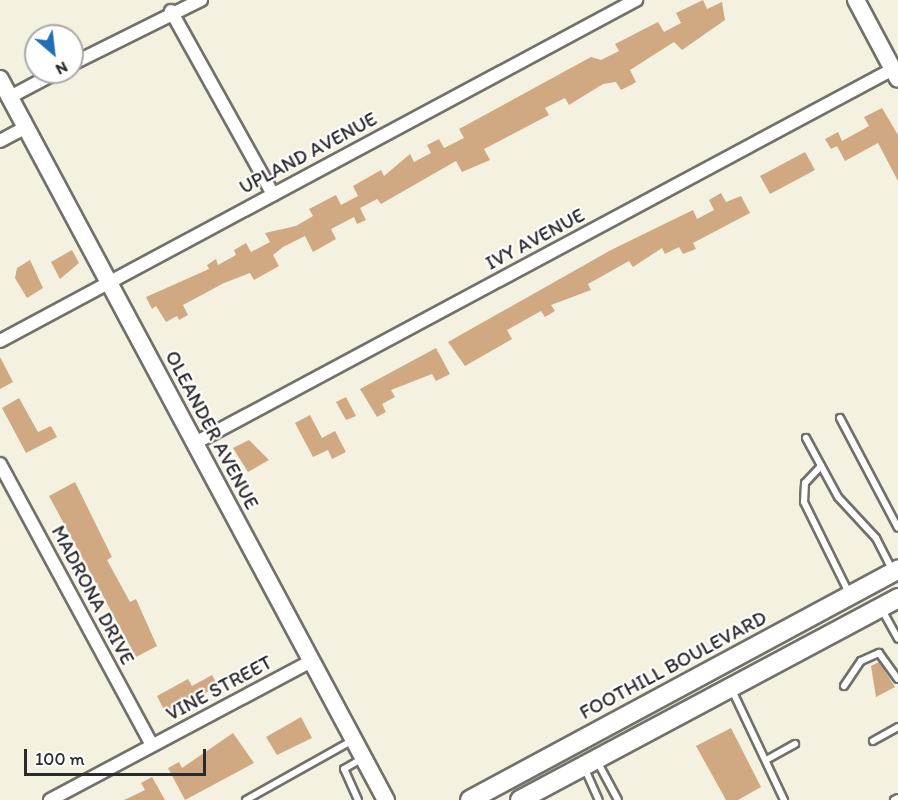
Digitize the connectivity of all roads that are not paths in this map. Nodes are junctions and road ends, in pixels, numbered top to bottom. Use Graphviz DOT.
graph roads {
  1 [pos="201,0"];
  2 [pos="636,0"];
  3 [pos="856,0"];
  4 [pos="171,11"];
  5 [pos="84,58"];
  6 [pos="897,76"];
  7 [pos="0,79"];
  8 [pos="34,84"];
  9 [pos="10,97"];
  10 [pos="26,127"];
  11 [pos="0,141"];
  12 [pos="273,194"];
  13 [pos="109,283"];
  14 [pos="0,341"];
  15 [pos="840,418"];
  16 [pos="806,438"];
  17 [pos="195,443"];
  18 [pos="0,464"];
  19 [pos="821,466"];
  20 [pos="898,528"];
  21 [pos="896,571"];
  22 [pos="851,595"];
  23 [pos="898,598"];
  24 [pos="827,608"];
  25 [pos="881,608"];
  26 [pos="898,639"];
  27 [pos="311,661"];
  28 [pos="898,679"];
  29 [pos="844,686"];
  30 [pos="731,688"];
  31 [pos="898,727"];
  32 [pos="353,740"];
  33 [pos="873,741"];
  34 [pos="795,744"];
  35 [pos="152,745"];
  36 [pos="364,758"];
  37 [pos="768,759"];
  38 [pos="590,763"];
  39 [pos="898,798"];
  40 [pos="50,800"];
  41 [pos="246,800"];
  42 [pos="358,800"];
  43 [pos="386,800"];
  44 [pos="470,800"];
  45 [pos="520,800"];
  46 [pos="599,800"];
  47 [pos="618,800"];
  48 [pos="784,800"];
  49 [pos="894,800"];
  1 -- 4 [label="street"];
  2 -- 12 [label="street, UPLAND AVENUE"];
  3 -- 6 [label="street"];
  4 -- 5 [label="street"];
  4 -- 12 [label="street"];
  6 -- 17 [label="street, IVY AVENUE"];
  7 -- 9 [label="street, OLEANDER AVENUE"];
  8 -- 9 [label="street"];
  9 -- 10 [label="street, OLEANDER AVENUE"];
  10 -- 11 [label="street"];
  10 -- 13 [label="street, OLEANDER AVENUE"];
  12 -- 13 [label="street, UPLAND AVENUE"];
  13 -- 14 [label="street, UPLAND AVENUE"];
  13 -- 17 [label="street, OLEANDER AVENUE"];
  15 -- 20 [label="lane"];
  16 -- 19 [label="lane"];
  17 -- 27 [label="street, OLEANDER AVENUE"];
  18 -- 35 [label="street, MADRONA DRIVE"];
  19 -- 21 [label="lane"];
  19 -- 22 [label="lane"];
  21 -- 22 [label="main road, FOOTHILL BOULEVARD"];
  22 -- 24 [label="main road, FOOTHILL BOULEVARD"];
  23 -- 25 [label="main road"];
  24 -- 30 [label="main road"];
  24 -- 44 [label="main road, FOOTHILL BOULEVARD"];
  25 -- 26 [label="lane"];
  25 -- 30 [label="main road"];
  27 -- 32 [label="street, OLEANDER AVENUE"];
  27 -- 35 [label="street, VINE STREET"];
  28 -- 29 [label="lane"];
  30 -- 37 [label="lane"];
  30 -- 38 [label="main road"];
  31 -- 33 [label="lane"];
  32 -- 36 [label="street, OLEANDER AVENUE"];
  32 -- 41 [label="lane"];
  34 -- 37 [label="lane"];
  35 -- 40 [label="street, VINE STREET"];
  36 -- 42 [label="lane"];
  36 -- 43 [label="street, OLEANDER AVENUE"];
  37 -- 48 [label="lane"];
  38 -- 45 [label="main road"];
  38 -- 46 [label="lane"];
  38 -- 47 [label="lane"];
  39 -- 49 [label="lane"];
}
